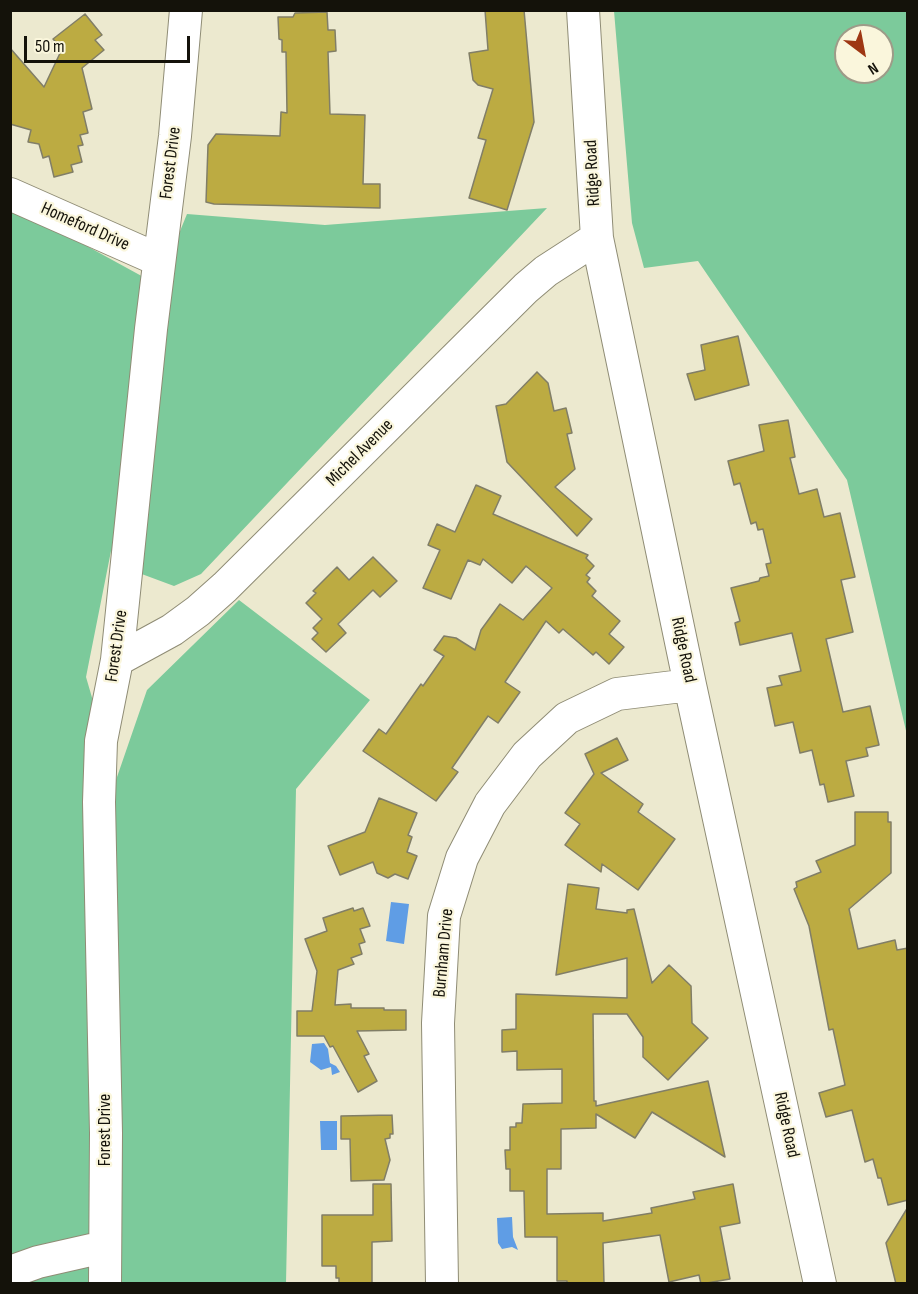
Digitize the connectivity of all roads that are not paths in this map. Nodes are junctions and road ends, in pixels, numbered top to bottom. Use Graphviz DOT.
graph roads {
  1 [pos="186,10"];
  2 [pos="583,10"];
  3 [pos="10,194"];
  4 [pos="597,238"];
  5 [pos="159,260"];
  6 [pos="117,660"];
  7 [pos="690,685"];
  8 [pos="104,1247"];
  9 [pos="10,1272"];
  10 [pos="105,1284"];
  11 [pos="442,1284"];
  12 [pos="820,1284"];
  1 -- 5 [label="street, Forest Drive"];
  2 -- 4 [label="street, Ridge Road"];
  3 -- 5 [label="street, Homeford Drive"];
  4 -- 6 [label="street, Michel Avenue"];
  4 -- 7 [label="street, Ridge Road"];
  5 -- 6 [label="street, Forest Drive"];
  6 -- 8 [label="street, Forest Drive"];
  7 -- 11 [label="street, Burnham Drive"];
  7 -- 12 [label="street, Ridge Road"];
  8 -- 9 [label="street"];
  8 -- 10 [label="street, Forest Drive"];
}
